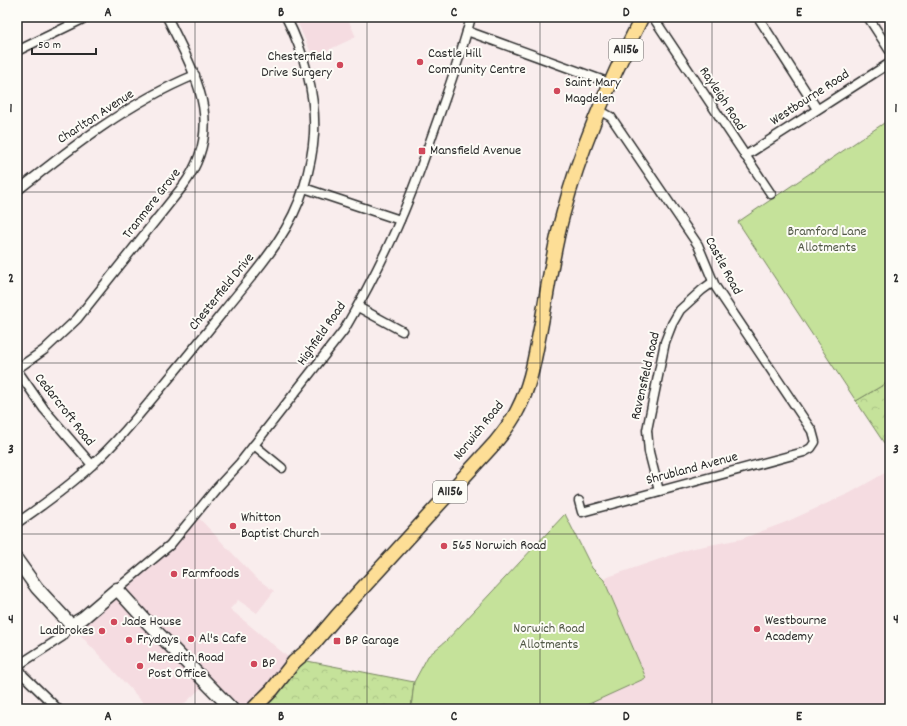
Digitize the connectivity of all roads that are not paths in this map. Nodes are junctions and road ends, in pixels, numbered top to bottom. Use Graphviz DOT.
graph roads {
  1 [pos="87,17"];
  2 [pos="167,17"];
  3 [pos="286,17"];
  4 [pos="471,17"];
  5 [pos="642,17"];
  6 [pos="653,17"];
  7 [pos="758,17"];
  8 [pos="868,17"];
  9 [pos="467,31"];
  10 [pos="17,51"];
  11 [pos="890,51"];
  12 [pos="890,63"];
  13 [pos="195,76"];
  14 [pos="610,82"];
  15 [pos="817,109"];
  16 [pos="599,110"];
  17 [pos="745,156"];
  18 [pos="304,188"];
  19 [pos="17,191"];
  20 [pos="771,194"];
  21 [pos="400,220"];
  22 [pos="714,282"];
  23 [pos="358,307"];
  24 [pos="402,332"];
  25 [pos="17,370"];
  26 [pos="815,442"];
  27 [pos="254,445"];
  28 [pos="92,465"];
  29 [pos="282,468"];
  30 [pos="659,491"];
  31 [pos="579,501"];
  32 [pos="17,523"];
  33 [pos="17,560"];
  34 [pos="117,589"];
  35 [pos="71,625"];
  36 [pos="17,666"];
  37 [pos="58,709"];
  38 [pos="232,709"];
  39 [pos="253,709"];
  1 -- 10 [label="street"];
  2 -- 13 [label="street, Tranmere Grove"];
  3 -- 18 [label="street, Chesterfield Drive"];
  4 -- 9 [label="street, Highfield Road"];
  5 -- 14 [label="main road, Norwich Road / A1156"];
  6 -- 17 [label="street, Rayleigh Road"];
  7 -- 15 [label="street"];
  8 -- 11 [label="street"];
  9 -- 14 [label="street"];
  9 -- 21 [label="street, Highfield Road"];
  12 -- 15 [label="street, Westbourne Road"];
  13 -- 19 [label="street, Charlton Avenue"];
  13 -- 25 [label="street, Tranmere Grove"];
  14 -- 16 [label="main road, Norwich Road / A1156"];
  15 -- 17 [label="street, Westbourne Road"];
  16 -- 22 [label="street, Castle Road"];
  16 -- 39 [label="main road, Norwich Road / A1156"];
  17 -- 20 [label="street, Rayleigh Road"];
  18 -- 21 [label="street"];
  18 -- 28 [label="street, Chesterfield Drive"];
  21 -- 23 [label="street, Highfield Road"];
  22 -- 26 [label="street, Castle Road"];
  22 -- 30 [label="street, Ravensfield Road"];
  23 -- 24 [label="street"];
  23 -- 27 [label="street, Highfield Road"];
  25 -- 28 [label="street, Cedarcroft Road"];
  26 -- 30 [label="street, Shrubland Avenue"];
  27 -- 29 [label="street"];
  27 -- 34 [label="street, Highfield Road"];
  28 -- 32 [label="street, Chesterfield Drive"];
  30 -- 31 [label="street, Shrubland Avenue"];
  33 -- 35 [label="street"];
  34 -- 35 [label="street"];
  34 -- 38 [label="street"];
  35 -- 36 [label="street"];
  36 -- 37 [label="street"];
}
